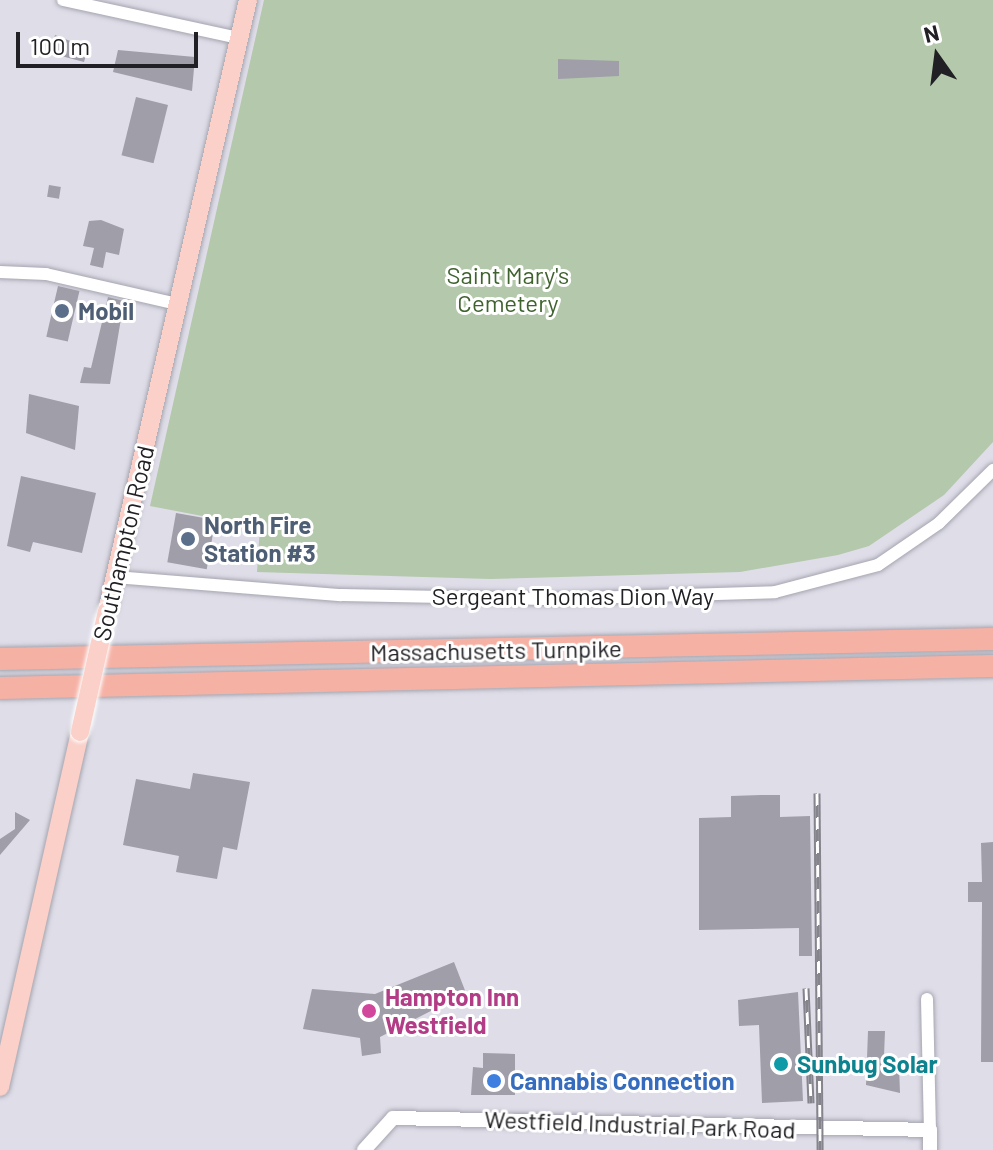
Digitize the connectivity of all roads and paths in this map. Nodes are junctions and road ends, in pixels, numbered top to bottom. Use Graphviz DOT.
graph roads {
  1 [pos="63,0"];
  2 [pos="248,0"];
  3 [pos="239,38"];
  4 [pos="0,272"];
  5 [pos="177,304"];
  6 [pos="993,470"];
  7 [pos="115,577"];
  8 [pos="993,639"];
  9 [pos="0,643"];
  10 [pos="391,651"];
  11 [pos="0,659"];
  12 [pos="993,666"];
  13 [pos="0,691"];
  14 [pos="927,999"];
  15 [pos="0,1087"];
  16 [pos="930,1130"];
  17 [pos="364,1150"];
  18 [pos="930,1150"];
  1 -- 3 [label="street"];
  2 -- 3 [label="main road, Southampton Road"];
  3 -- 5 [label="main road, Southampton Road"];
  4 -- 5 [label="street"];
  5 -- 7 [label="main road, Southampton Road"];
  6 -- 7 [label="street, Sergeant Thomas Dion Way"];
  7 -- 15 [label="main road, Southampton Road, bridge"];
  8 -- 10 [label="highway, Massachusetts Turnpike"];
  9 -- 10 [label="highway"];
  10 -- 11 [label="highway, Massachusetts Turnpike"];
  12 -- 13 [label="highway, Massachusetts Turnpike"];
  14 -- 16 [label="street"];
  16 -- 17 [label="street, Westfield Industrial Park Road"];
  16 -- 18 [label="street"];
}
